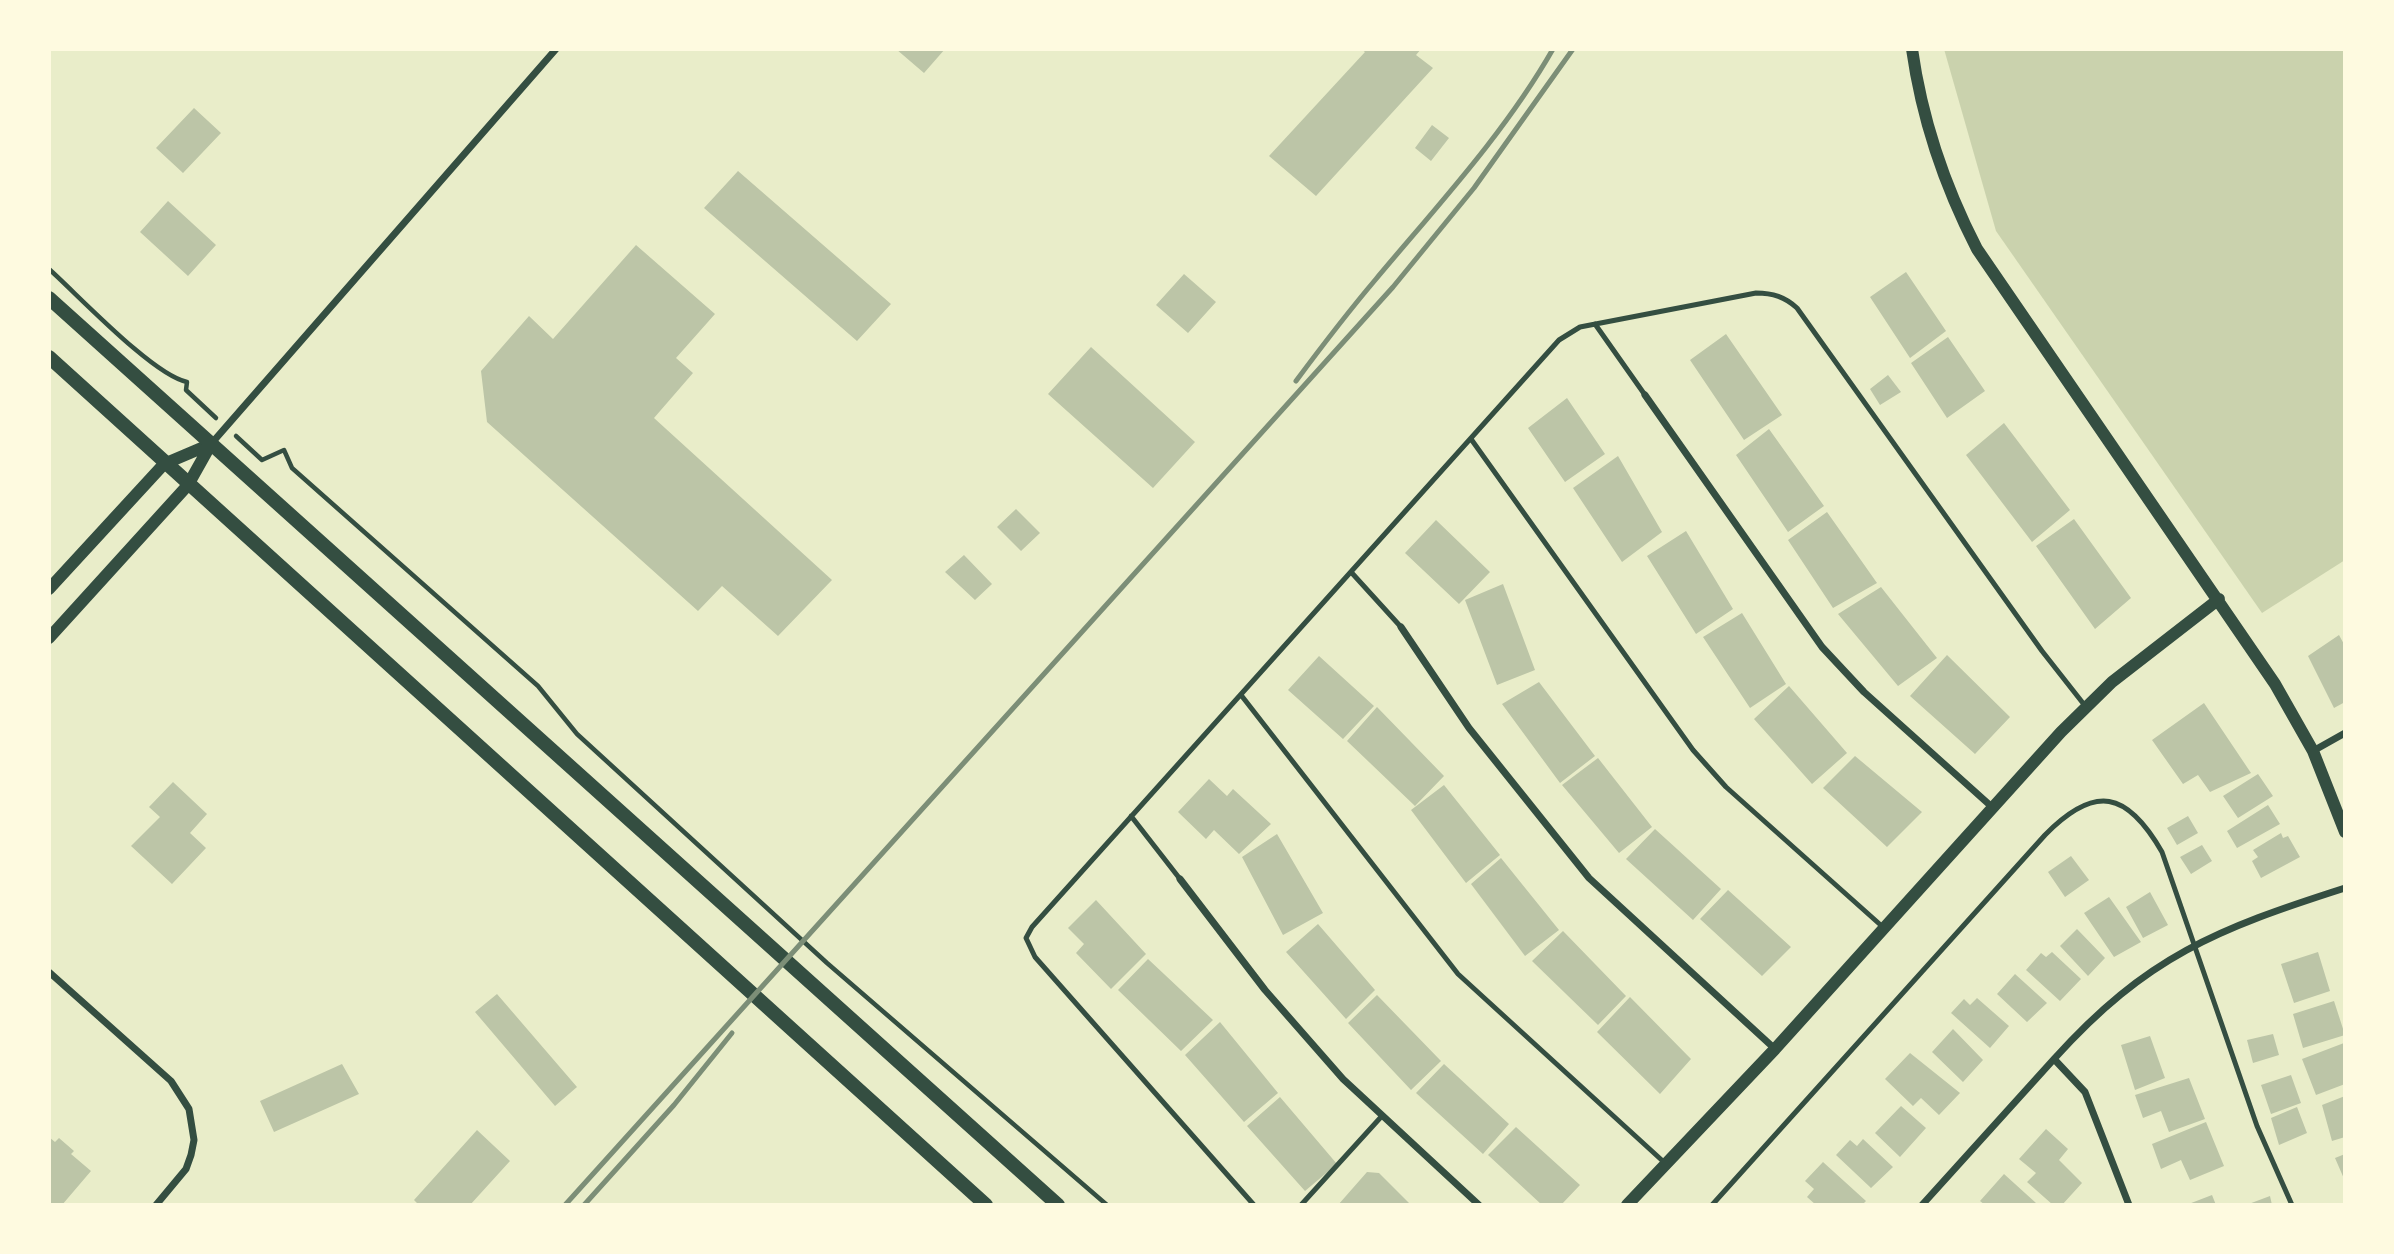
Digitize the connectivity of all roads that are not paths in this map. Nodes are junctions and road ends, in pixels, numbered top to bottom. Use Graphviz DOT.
graph roads {
  1 [pos="556,49"];
  2 [pos="1912,49"];
  3 [pos="49,298"];
  4 [pos="1595,324"];
  5 [pos="49,357"];
  6 [pos="1645,395"];
  7 [pos="1471,439"];
  8 [pos="211,444"];
  9 [pos="164,464"];
  10 [pos="188,485"];
  11 [pos="1351,572"];
  12 [pos="49,589"];
  13 [pos="2219,599"];
  14 [pos="1401,627"];
  15 [pos="49,638"];
  16 [pos="1241,695"];
  17 [pos="2086,707"];
  18 [pos="2345,733"];
  19 [pos="2313,751"];
  20 [pos="1992,807"];
  21 [pos="1131,816"];
  22 [pos="2345,832"];
  23 [pos="1180,879"];
  24 [pos="2345,888"];
  25 [pos="1884,928"];
  26 [pos="2193,945"];
  27 [pos="49,972"];
  28 [pos="1775,1049"];
  29 [pos="2054,1059"];
  30 [pos="1381,1117"];
  31 [pos="1666,1164"];
  32 [pos="156,1205"];
  33 [pos="986,1205"];
  34 [pos="1058,1205"];
  35 [pos="1254,1205"];
  36 [pos="1301,1205"];
  37 [pos="1479,1205"];
  38 [pos="1627,1205"];
  39 [pos="1712,1205"];
  40 [pos="1922,1205"];
  41 [pos="2129,1205"];
  42 [pos="2292,1205"];
  1 -- 8 [label="street"];
  2 -- 13 [label="street"];
  3 -- 8 [label="main road"];
  4 -- 6 [label="lane"];
  4 -- 7 [label="lane"];
  4 -- 17 [label="lane"];
  5 -- 9 [label="main road"];
  6 -- 20 [label="street"];
  7 -- 11 [label="lane"];
  7 -- 25 [label="lane"];
  8 -- 9 [label="street"];
  8 -- 10 [label="street"];
  8 -- 34 [label="main road"];
  9 -- 10 [label="main road"];
  9 -- 12 [label="street"];
  10 -- 15 [label="street"];
  10 -- 33 [label="main road"];
  11 -- 14 [label="lane"];
  11 -- 16 [label="lane"];
  13 -- 17 [label="street"];
  13 -- 19 [label="street"];
  14 -- 28 [label="street"];
  16 -- 21 [label="lane"];
  16 -- 31 [label="lane"];
  17 -- 20 [label="street"];
  18 -- 19 [label="street"];
  19 -- 22 [label="street"];
  20 -- 25 [label="street"];
  21 -- 23 [label="lane"];
  21 -- 35 [label="lane"];
  23 -- 30 [label="street"];
  24 -- 26 [label="street"];
  25 -- 28 [label="street"];
  26 -- 29 [label="street"];
  26 -- 39 [label="lane"];
  26 -- 42 [label="lane"];
  27 -- 32 [label="street"];
  28 -- 31 [label="street"];
  29 -- 40 [label="street"];
  29 -- 41 [label="street"];
  30 -- 36 [label="lane"];
  30 -- 37 [label="street"];
  31 -- 38 [label="street"];
}
